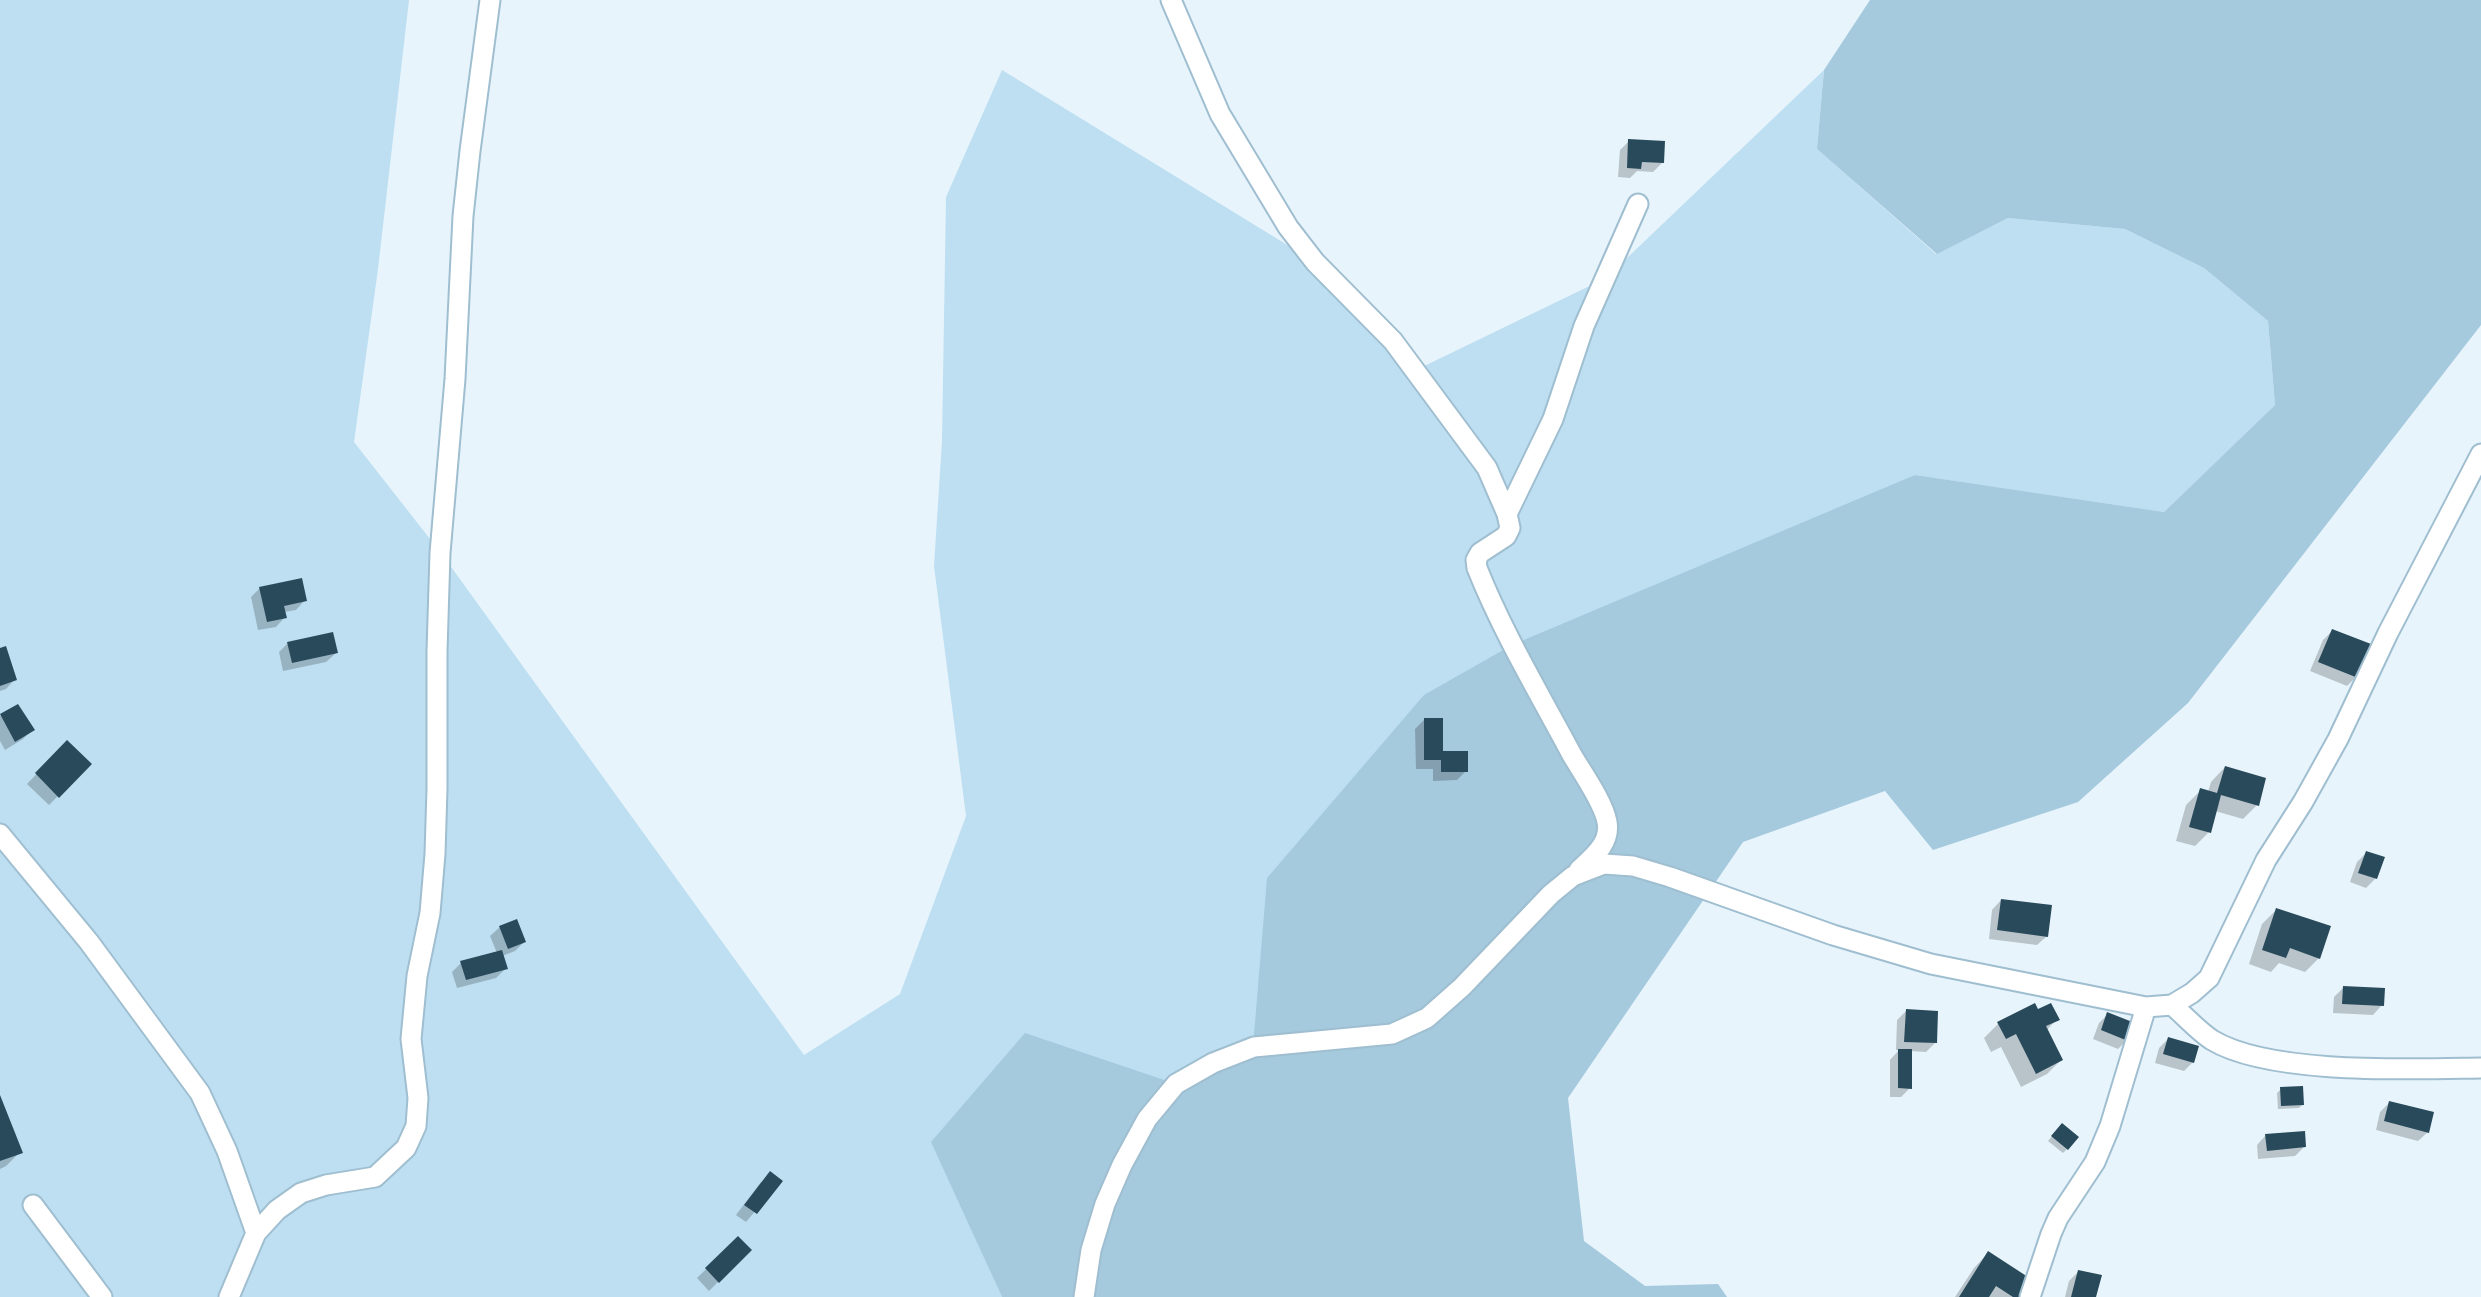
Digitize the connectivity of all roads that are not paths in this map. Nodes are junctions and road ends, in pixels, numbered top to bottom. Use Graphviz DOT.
graph roads {
  1 [pos="490,0"];
  2 [pos="1171,0"];
  3 [pos="1638,204"];
  4 [pos="2481,454"];
  5 [pos="1507,514"];
  6 [pos="0,834"];
  7 [pos="1573,876"];
  8 [pos="2172,1005"];
  9 [pos="2146,1006"];
  10 [pos="2481,1068"];
  11 [pos="33,1205"];
  12 [pos="256,1233"];
  13 [pos="102,1297"];
  14 [pos="229,1297"];
  15 [pos="1084,1297"];
  16 [pos="2030,1297"];
  1 -- 12 [label="street"];
  2 -- 5 [label="street"];
  3 -- 5 [label="street"];
  4 -- 8 [label="street"];
  5 -- 7 [label="street"];
  6 -- 12 [label="street"];
  7 -- 9 [label="street"];
  7 -- 15 [label="street"];
  8 -- 9 [label="street"];
  8 -- 10 [label="street"];
  9 -- 16 [label="street"];
  11 -- 13 [label="street"];
  12 -- 14 [label="street"];
}
